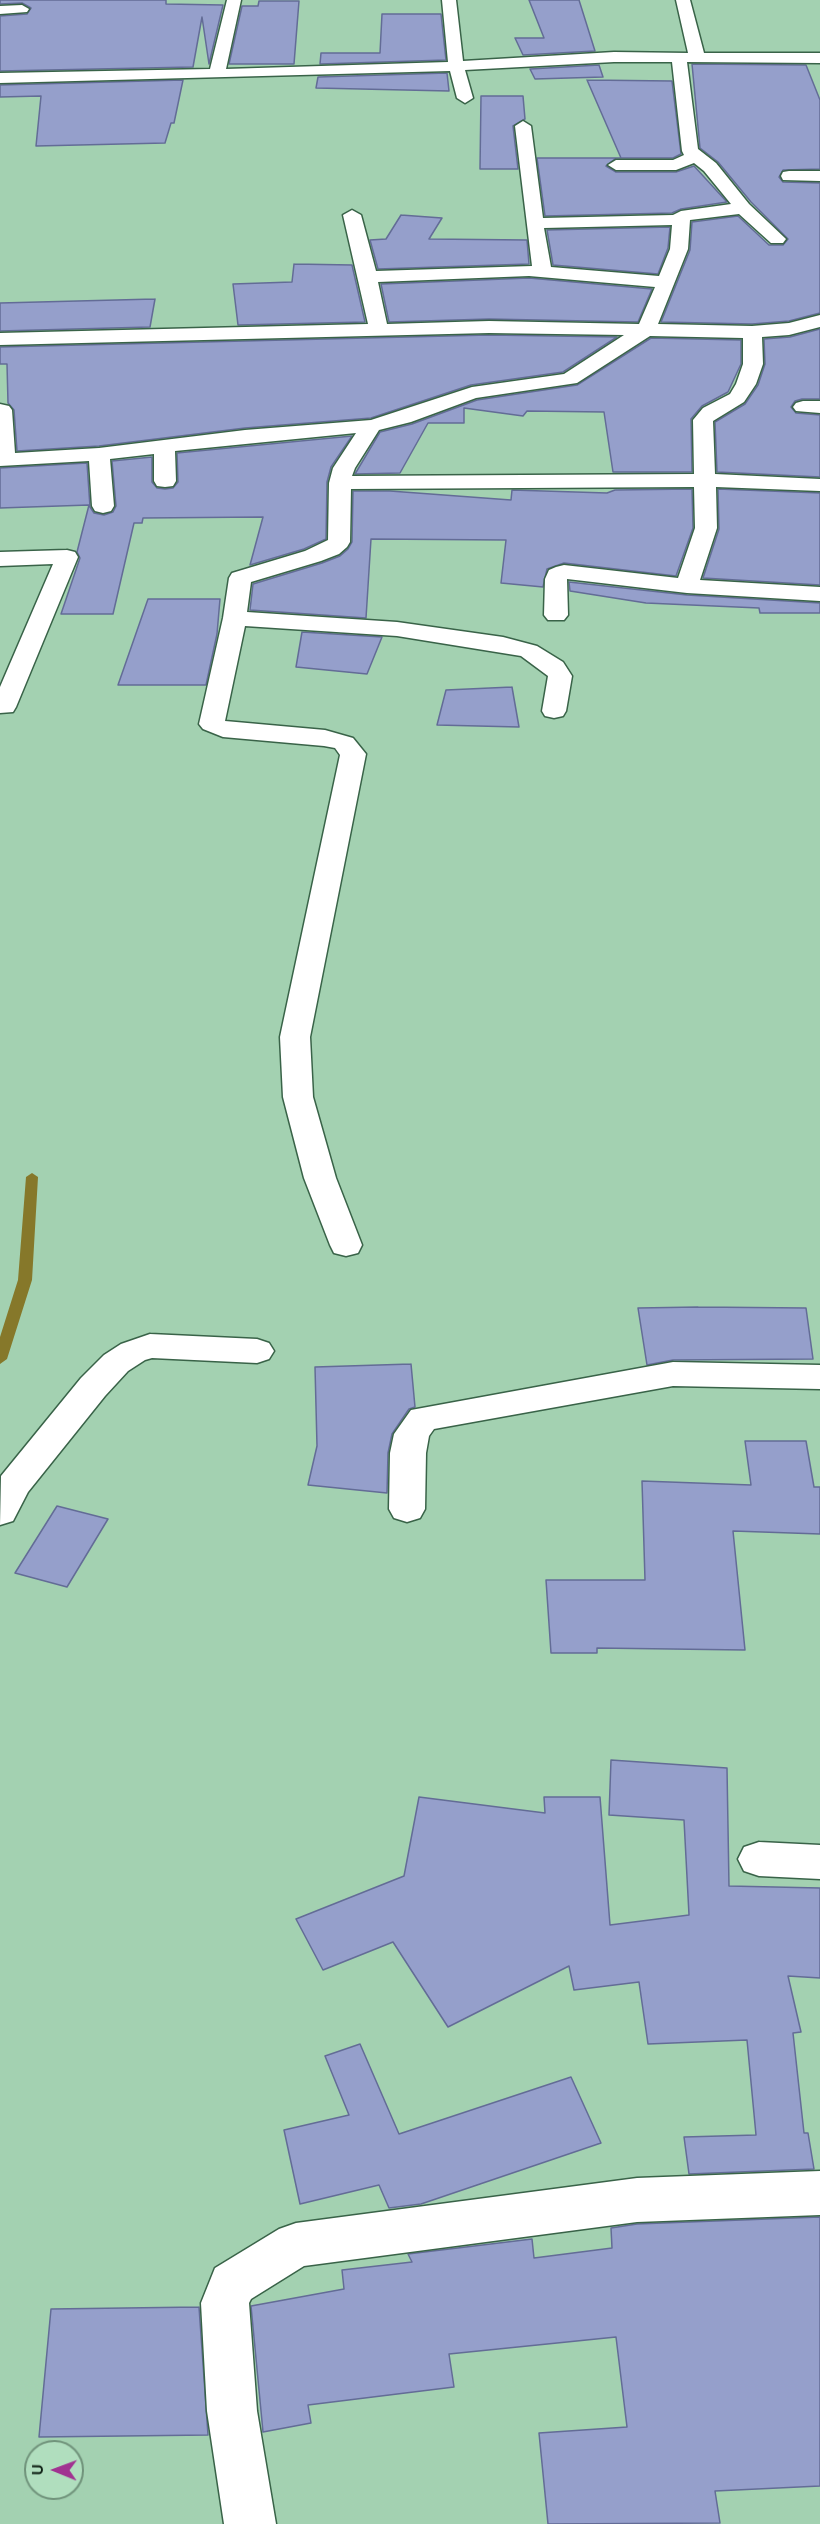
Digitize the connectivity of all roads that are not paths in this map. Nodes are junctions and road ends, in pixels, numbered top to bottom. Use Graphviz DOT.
graph roads {
  1 [pos="234,0"];
  2 [pos="450,0"];
  3 [pos="683,0"];
  4 [pos="22,9"];
  5 [pos="0,10"];
  6 [pos="679,57"];
  7 [pos="697,57"];
  8 [pos="820,58"];
  9 [pos="456,66"];
  10 [pos="217,74"];
  11 [pos="0,78"];
  12 [pos="465,98"];
  13 [pos="524,126"];
  14 [pos="695,156"];
  15 [pos="616,165"];
  16 [pos="789,176"];
  17 [pos="820,176"];
  18 [pos="743,208"];
  19 [pos="352,215"];
  20 [pos="678,220"];
  21 [pos="534,223"];
  22 [pos="777,239"];
  23 [pos="542,271"];
  24 [pos="473,274"];
  25 [pos="368,277"];
  26 [pos="666,282"];
  27 [pos="820,321"];
  28 [pos="489,327"];
  29 [pos="378,328"];
  30 [pos="647,329"];
  31 [pos="752,332"];
  32 [pos="0,339"];
  33 [pos="2,410"];
  34 [pos="371,426"];
  35 [pos="164,447"];
  36 [pos="99,454"];
  37 [pos="2,460"];
  38 [pos="704,480"];
  39 [pos="165,481"];
  40 [pos="340,483"];
  41 [pos="820,485"];
  42 [pos="103,506"];
  43 [pos="0,558"];
  44 [pos="687,586"];
  45 [pos="820,594"];
  46 [pos="556,615"];
  47 [pos="235,618"];
  48 [pos="4,707"];
  49 [pos="554,711"];
  50 [pos="346,1245"];
  51 [pos="257,1351"];
  52 [pos="820,1377"];
  53 [pos="407,1509"];
  54 [pos="0,1512"];
  55 [pos="759,1859"];
  56 [pos="820,1862"];
  57 [pos="820,2193"];
  58 [pos="250,2524"];
  1 -- 10 [label="street"];
  2 -- 9 [label="street"];
  3 -- 7 [label="street"];
  4 -- 5 [label="street"];
  6 -- 7 [label="street"];
  6 -- 9 [label="street"];
  6 -- 14 [label="street"];
  7 -- 8 [label="street"];
  9 -- 10 [label="street"];
  9 -- 12 [label="street"];
  10 -- 11 [label="street"];
  13 -- 21 [label="street"];
  14 -- 15 [label="street"];
  14 -- 18 [label="street"];
  16 -- 17 [label="street"];
  18 -- 20 [label="street"];
  18 -- 22 [label="street"];
  19 -- 25 [label="street"];
  20 -- 21 [label="street"];
  20 -- 26 [label="street"];
  21 -- 23 [label="street"];
  23 -- 24 [label="street"];
  23 -- 26 [label="street"];
  24 -- 25 [label="street"];
  24 -- 28 [label="street"];
  25 -- 29 [label="street"];
  26 -- 30 [label="street"];
  27 -- 31 [label="street"];
  28 -- 29 [label="street"];
  28 -- 30 [label="street"];
  29 -- 32 [label="street"];
  30 -- 31 [label="street"];
  30 -- 34 [label="street"];
  31 -- 38 [label="street"];
  33 -- 37 [label="street"];
  34 -- 35 [label="street"];
  34 -- 40 [label="street"];
  35 -- 36 [label="street"];
  35 -- 39 [label="street"];
  36 -- 37 [label="street"];
  36 -- 42 [label="street"];
  38 -- 40 [label="street"];
  38 -- 41 [label="street"];
  38 -- 44 [label="street"];
  40 -- 47 [label="street"];
  43 -- 48 [label="street"];
  44 -- 45 [label="street"];
  44 -- 46 [label="street"];
  47 -- 49 [label="street"];
  47 -- 50 [label="street"];
  51 -- 54 [label="street"];
  52 -- 53 [label="street"];
  55 -- 56 [label="street"];
  57 -- 58 [label="street"];
}
